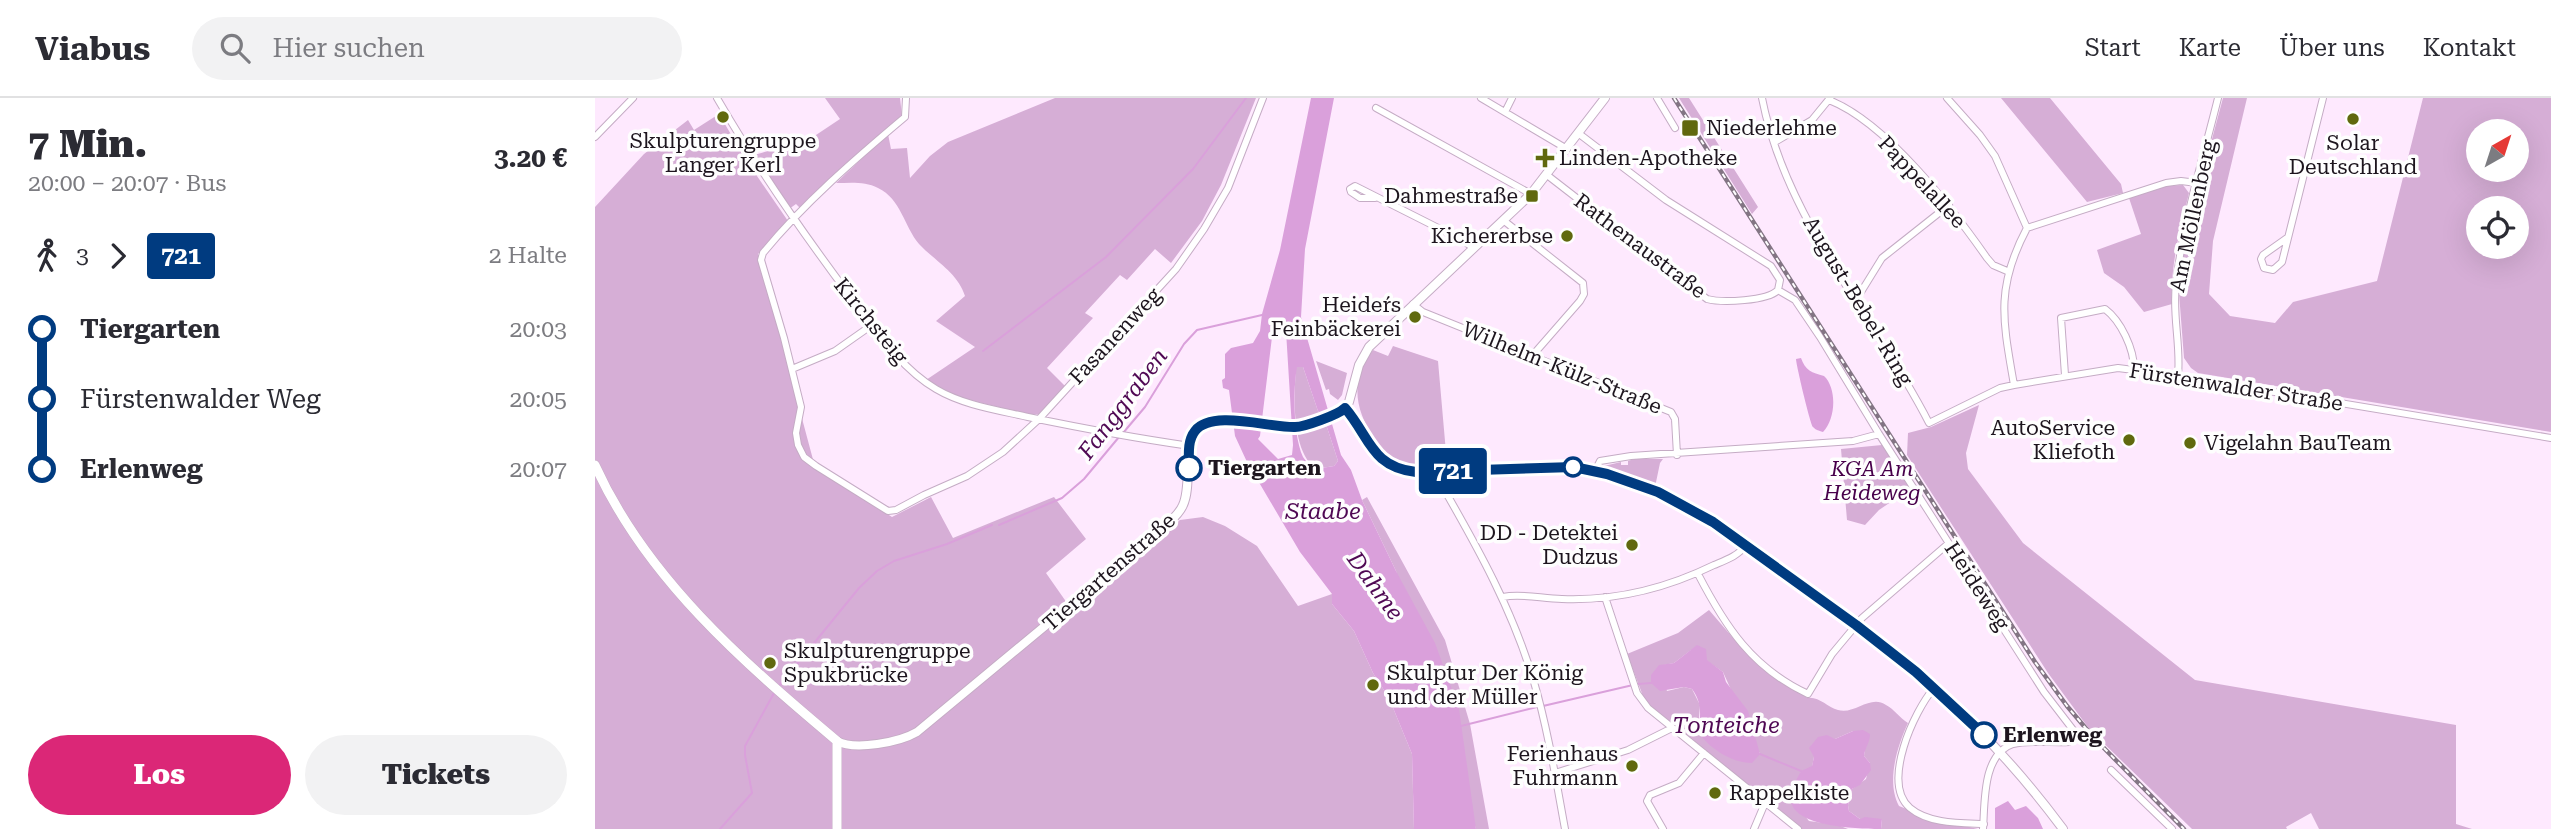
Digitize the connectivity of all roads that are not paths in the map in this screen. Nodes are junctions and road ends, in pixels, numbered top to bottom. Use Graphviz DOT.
graph roads {
  1 [pos="633,98"];
  2 [pos="717,98"];
  3 [pos="905,98"];
  4 [pos="1263,98"];
  5 [pos="1481,98"];
  6 [pos="1512,98"];
  7 [pos="1605,98"];
  8 [pos="1657,98"];
  9 [pos="1762,98"];
  10 [pos="1947,98"];
  11 [pos="2218,98"];
  12 [pos="2323,98"];
  13 [pos="1830,99"];
  14 [pos="1376,108"];
  15 [pos="1504,112"];
  16 [pos="1675,128"];
  17 [pos="1579,133"];
  18 [pos="595,137"];
  19 [pos="1775,142"];
  20 [pos="1567,149"];
  21 [pos="1547,175"];
  22 [pos="2197,183"];
  23 [pos="1531,194"];
  24 [pos="1375,198"];
  25 [pos="1949,205"];
  26 [pos="793,220"];
  27 [pos="1503,220"];
  28 [pos="2027,228"];
  29 [pos="2287,238"];
  30 [pos="1473,248"];
  31 [pos="2007,271"];
  32 [pos="1778,290"];
  33 [pos="1853,300"];
  34 [pos="1413,303"];
  35 [pos="871,325"];
  36 [pos="1532,356"];
  37 [pos="792,369"];
  38 [pos="2134,369"];
  39 [pos="2065,375"];
  40 [pos="2178,376"];
  41 [pos="2014,385"];
  42 [pos="1345,408"];
  43 [pos="1039,419"];
  44 [pos="1929,423"];
  45 [pos="1879,434"];
  46 [pos="2551,438"];
  47 [pos="1190,446"];
  48 [pos="1677,455"];
  49 [pos="595,465"];
  50 [pos="1595,471"];
  51 [pos="1437,472"];
  52 [pos="1949,543"];
  53 [pos="1746,545"];
  54 [pos="1697,574"];
  55 [pos="1503,597"];
  56 [pos="1605,597"];
  57 [pos="1856,625"];
  58 [pos="1934,688"];
  59 [pos="1672,728"];
  60 [pos="837,741"];
  61 [pos="2001,752"];
  62 [pos="1704,753"];
  63 [pos="2111,770"];
  64 [pos="1555,773"];
  65 [pos="1765,803"];
  66 [pos="1984,826"];
  67 [pos="837,829"];
  68 [pos="1565,829"];
  69 [pos="1663,829"];
  70 [pos="1754,829"];
  71 [pos="1798,829"];
  72 [pos="2063,829"];
  73 [pos="2172,829"];
  1 -- 18 [label="street"];
  2 -- 26 [label="street, Kirchsteig"];
  3 -- 26 [label="street"];
  4 -- 43 [label="street, Fasanenweg"];
  5 -- 15 [label="street"];
  6 -- 15 [label="street"];
  7 -- 17 [label="street"];
  8 -- 16 [label="street"];
  9 -- 19 [label="street, August-Bebel-Ring"];
  10 -- 28 [label="street"];
  11 -- 22 [label="street, Am Möllenberg"];
  12 -- 29 [label="street"];
  13 -- 19 [label="street"];
  13 -- 25 [label="street, Pappelallee"];
  14 -- 23 [label="street"];
  15 -- 20 [label="street"];
  17 -- 20 [label="street"];
  17 -- 32 [label="street"];
  19 -- 33 [label="street, August-Bebel-Ring"];
  20 -- 21 [label="street"];
  21 -- 23 [label="street"];
  21 -- 32 [label="street, Rathenaustraße"];
  22 -- 28 [label="street"];
  22 -- 40 [label="street, Am Möllenberg"];
  23 -- 27 [label="street"];
  24 -- 30 [label="street"];
  25 -- 31 [label="street, Pappelallee"];
  25 -- 33 [label="street"];
  26 -- 35 [label="street, Kirchsteig"];
  26 -- 37 [label="street"];
  27 -- 30 [label="street"];
  27 -- 36 [label="street"];
  28 -- 31 [label="street"];
  29 -- 29 [label="street"];
  30 -- 34 [label="street"];
  31 -- 41 [label="street"];
  32 -- 45 [label="street, Heideweg"];
  33 -- 44 [label="street, August-Bebel-Ring"];
  34 -- 36 [label="street, Wilhelm-Külz-Straße"];
  34 -- 42 [label="street"];
  35 -- 37 [label="street"];
  35 -- 43 [label="street, Kirchsteig"];
  36 -- 48 [label="street, Wilhelm-Külz-Straße"];
  37 -- 43 [label="street, Fasanenweg"];
  38 -- 39 [label="street, Fürstenwalder Straße"];
  38 -- 39 [label="street"];
  38 -- 40 [label="street, Fürstenwalder Straße"];
  39 -- 41 [label="street, Fürstenwalder Straße"];
  40 -- 46 [label="street, Fürstenwalder Straße"];
  41 -- 44 [label="street, Fürstenwalder Straße"];
  42 -- 47 [label="street"];
  42 -- 51 [label="street"];
  43 -- 47 [label="street, Kirchsteig"];
  45 -- 48 [label="street"];
  45 -- 52 [label="street, Heideweg"];
  47 -- 60 [label="street, Tiergartenstraße"];
  48 -- 50 [label="street"];
  49 -- 60 [label="main road"];
  50 -- 51 [label="street"];
  50 -- 53 [label="street"];
  51 -- 55 [label="street"];
  52 -- 57 [label="street"];
  52 -- 61 [label="street, Heideweg"];
  53 -- 54 [label="street"];
  53 -- 57 [label="street"];
  54 -- 56 [label="street"];
  54 -- 57 [label="street"];
  55 -- 56 [label="street"];
  55 -- 64 [label="street"];
  56 -- 59 [label="street"];
  57 -- 58 [label="street"];
  58 -- 61 [label="street"];
  58 -- 66 [label="street"];
  59 -- 62 [label="street"];
  59 -- 64 [label="street"];
  60 -- 67 [label="main road"];
  61 -- 66 [label="street"];
  61 -- 72 [label="street"];
  62 -- 65 [label="street"];
  62 -- 69 [label="street"];
  63 -- 73 [label="street"];
  64 -- 68 [label="street"];
  65 -- 70 [label="street"];
  65 -- 71 [label="street"];
}
